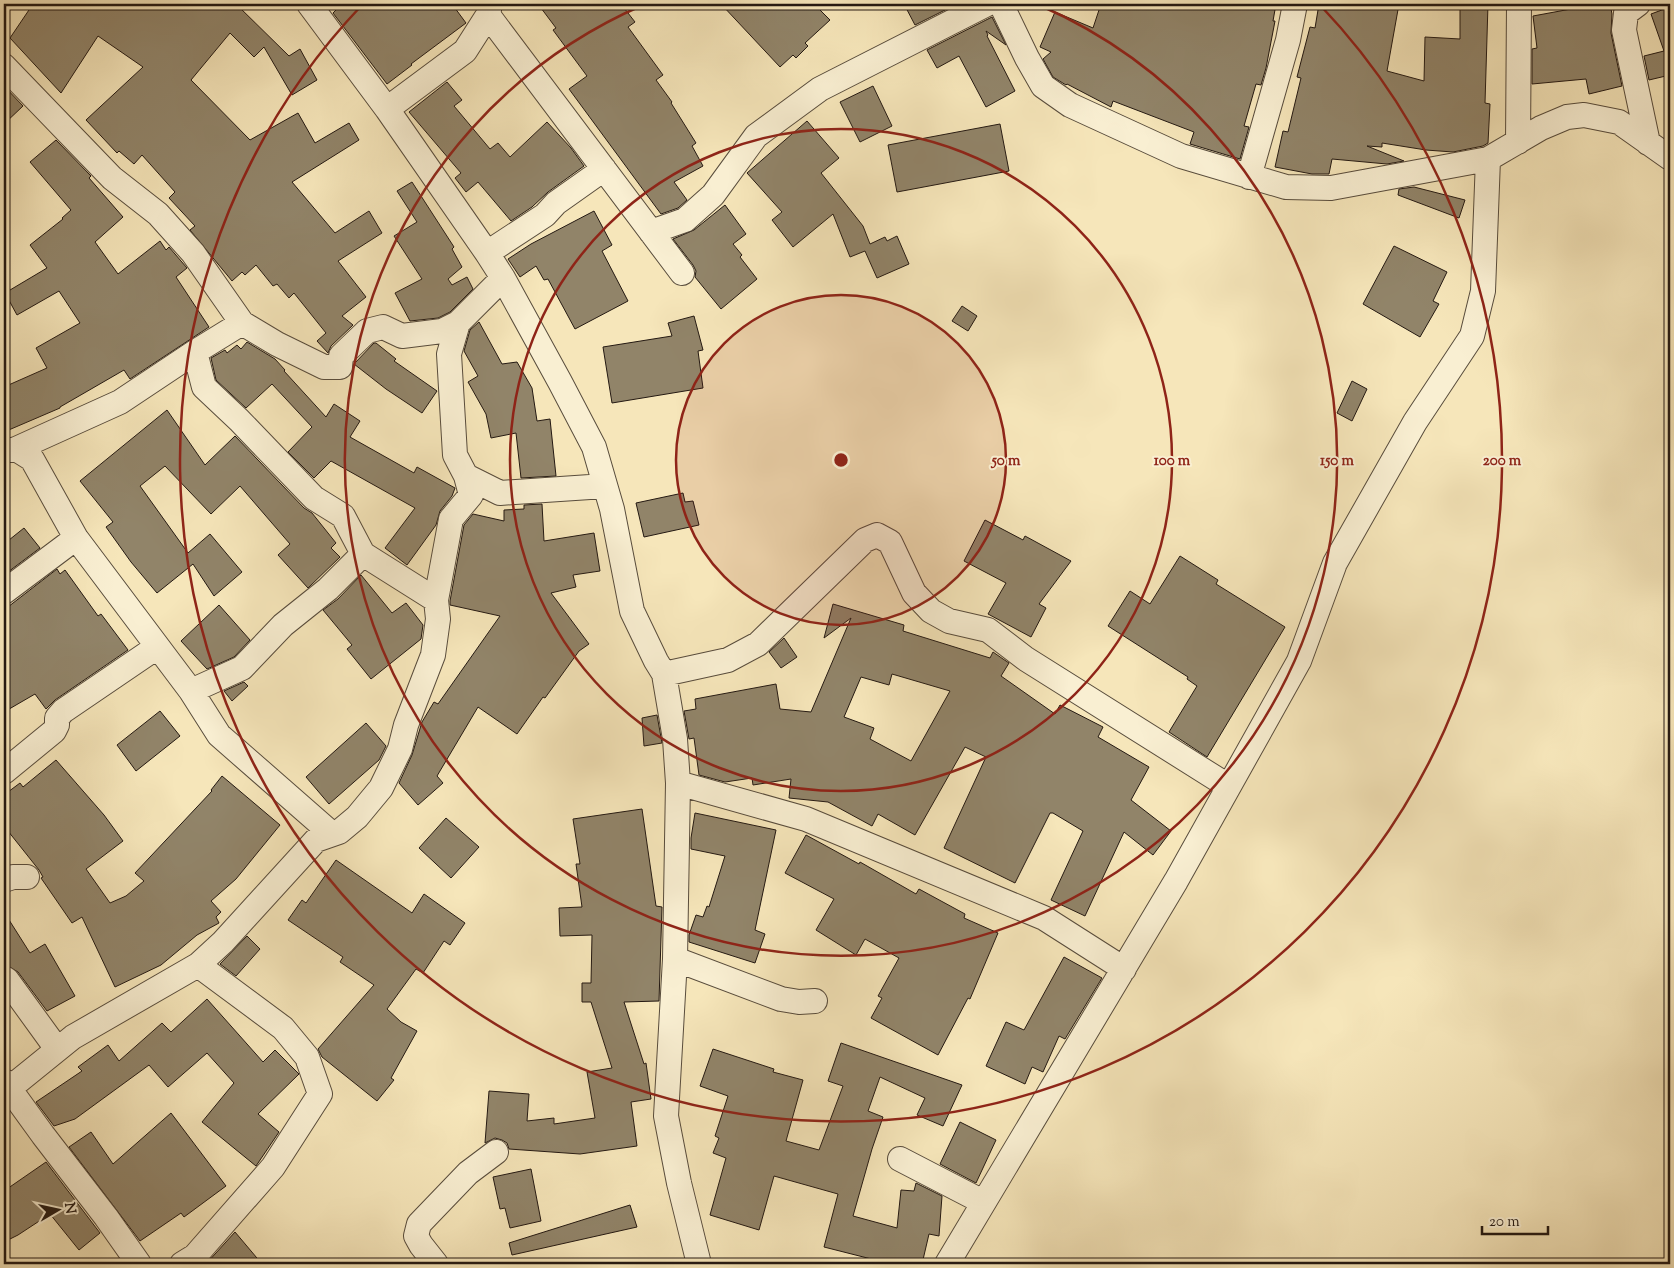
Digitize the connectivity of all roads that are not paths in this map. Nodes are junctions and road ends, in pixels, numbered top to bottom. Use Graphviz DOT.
graph roads {
  1 [pos="308,4"];
  2 [pos="987,4"];
  3 [pos="1002,4"];
  4 [pos="1295,4"];
  5 [pos="1519,4"];
  6 [pos="1638,4"];
  7 [pos="489,10"];
  8 [pos="4,66"];
  9 [pos="387,109"];
  10 [pos="1518,142"];
  11 [pos="1648,143"];
  12 [pos="1670,158"];
  13 [pos="1488,159"];
  14 [pos="604,169"];
  15 [pos="1249,177"];
  16 [pos="652,232"];
  17 [pos="487,253"];
  18 [pos="682,274"];
  19 [pos="503,278"];
  20 [pos="458,322"];
  21 [pos="242,323"];
  22 [pos="194,352"];
  23 [pos="10,450"];
  24 [pos="466,476"];
  25 [pos="605,486"];
  26 [pos="76,538"];
  27 [pos="363,554"];
  28 [pos="4,592"];
  29 [pos="436,600"];
  30 [pos="157,647"];
  31 [pos="664,674"];
  32 [pos="191,691"];
  33 [pos="4,772"];
  34 [pos="678,783"];
  35 [pos="1228,786"];
  36 [pos="332,834"];
  37 [pos="27,877"];
  38 [pos="4,880"];
  39 [pos="675,959"];
  40 [pos="198,965"];
  41 [pos="1124,969"];
  42 [pos="4,978"];
  43 [pos="815,1001"];
  44 [pos="57,1049"];
  45 [pos="6,1088"];
  46 [pos="496,1152"];
  47 [pos="900,1160"];
  48 [pos="983,1202"];
  49 [pos="139,1264"];
  50 [pos="182,1264"];
  51 [pos="436,1264"];
  52 [pos="699,1264"];
  53 [pos="947,1264"];
  1 -- 9 [label="street"];
  2 -- 16 [label="street"];
  3 -- 15 [label="street"];
  4 -- 15 [label="street"];
  5 -- 10 [label="street"];
  6 -- 11 [label="street"];
  7 -- 9 [label="street"];
  7 -- 14 [label="street"];
  8 -- 21 [label="street"];
  9 -- 17 [label="street"];
  10 -- 11 [label="street"];
  10 -- 13 [label="street"];
  11 -- 12 [label="street"];
  13 -- 15 [label="street"];
  13 -- 35 [label="street"];
  14 -- 16 [label="street"];
  14 -- 17 [label="street"];
  16 -- 18 [label="street"];
  17 -- 19 [label="street"];
  19 -- 20 [label="street"];
  19 -- 25 [label="street"];
  20 -- 21 [label="street"];
  20 -- 24 [label="street"];
  21 -- 22 [label="street"];
  22 -- 23 [label="street"];
  22 -- 27 [label="street"];
  23 -- 26 [label="street"];
  24 -- 25 [label="street"];
  24 -- 29 [label="street"];
  25 -- 31 [label="street"];
  26 -- 28 [label="street"];
  26 -- 30 [label="street"];
  27 -- 29 [label="street"];
  27 -- 32 [label="street"];
  29 -- 36 [label="street"];
  30 -- 32 [label="street"];
  30 -- 33 [label="street"];
  31 -- 34 [label="street"];
  31 -- 35 [label="street"];
  32 -- 36 [label="street"];
  34 -- 39 [label="street"];
  34 -- 41 [label="street"];
  35 -- 41 [label="street"];
  36 -- 40 [label="street"];
  37 -- 38 [label="street"];
  39 -- 43 [label="street"];
  39 -- 52 [label="street"];
  40 -- 44 [label="street"];
  40 -- 50 [label="street"];
  41 -- 48 [label="street"];
  42 -- 44 [label="street"];
  44 -- 45 [label="street"];
  45 -- 49 [label="street"];
  46 -- 51 [label="street"];
  47 -- 48 [label="street"];
  48 -- 53 [label="street"];
}
